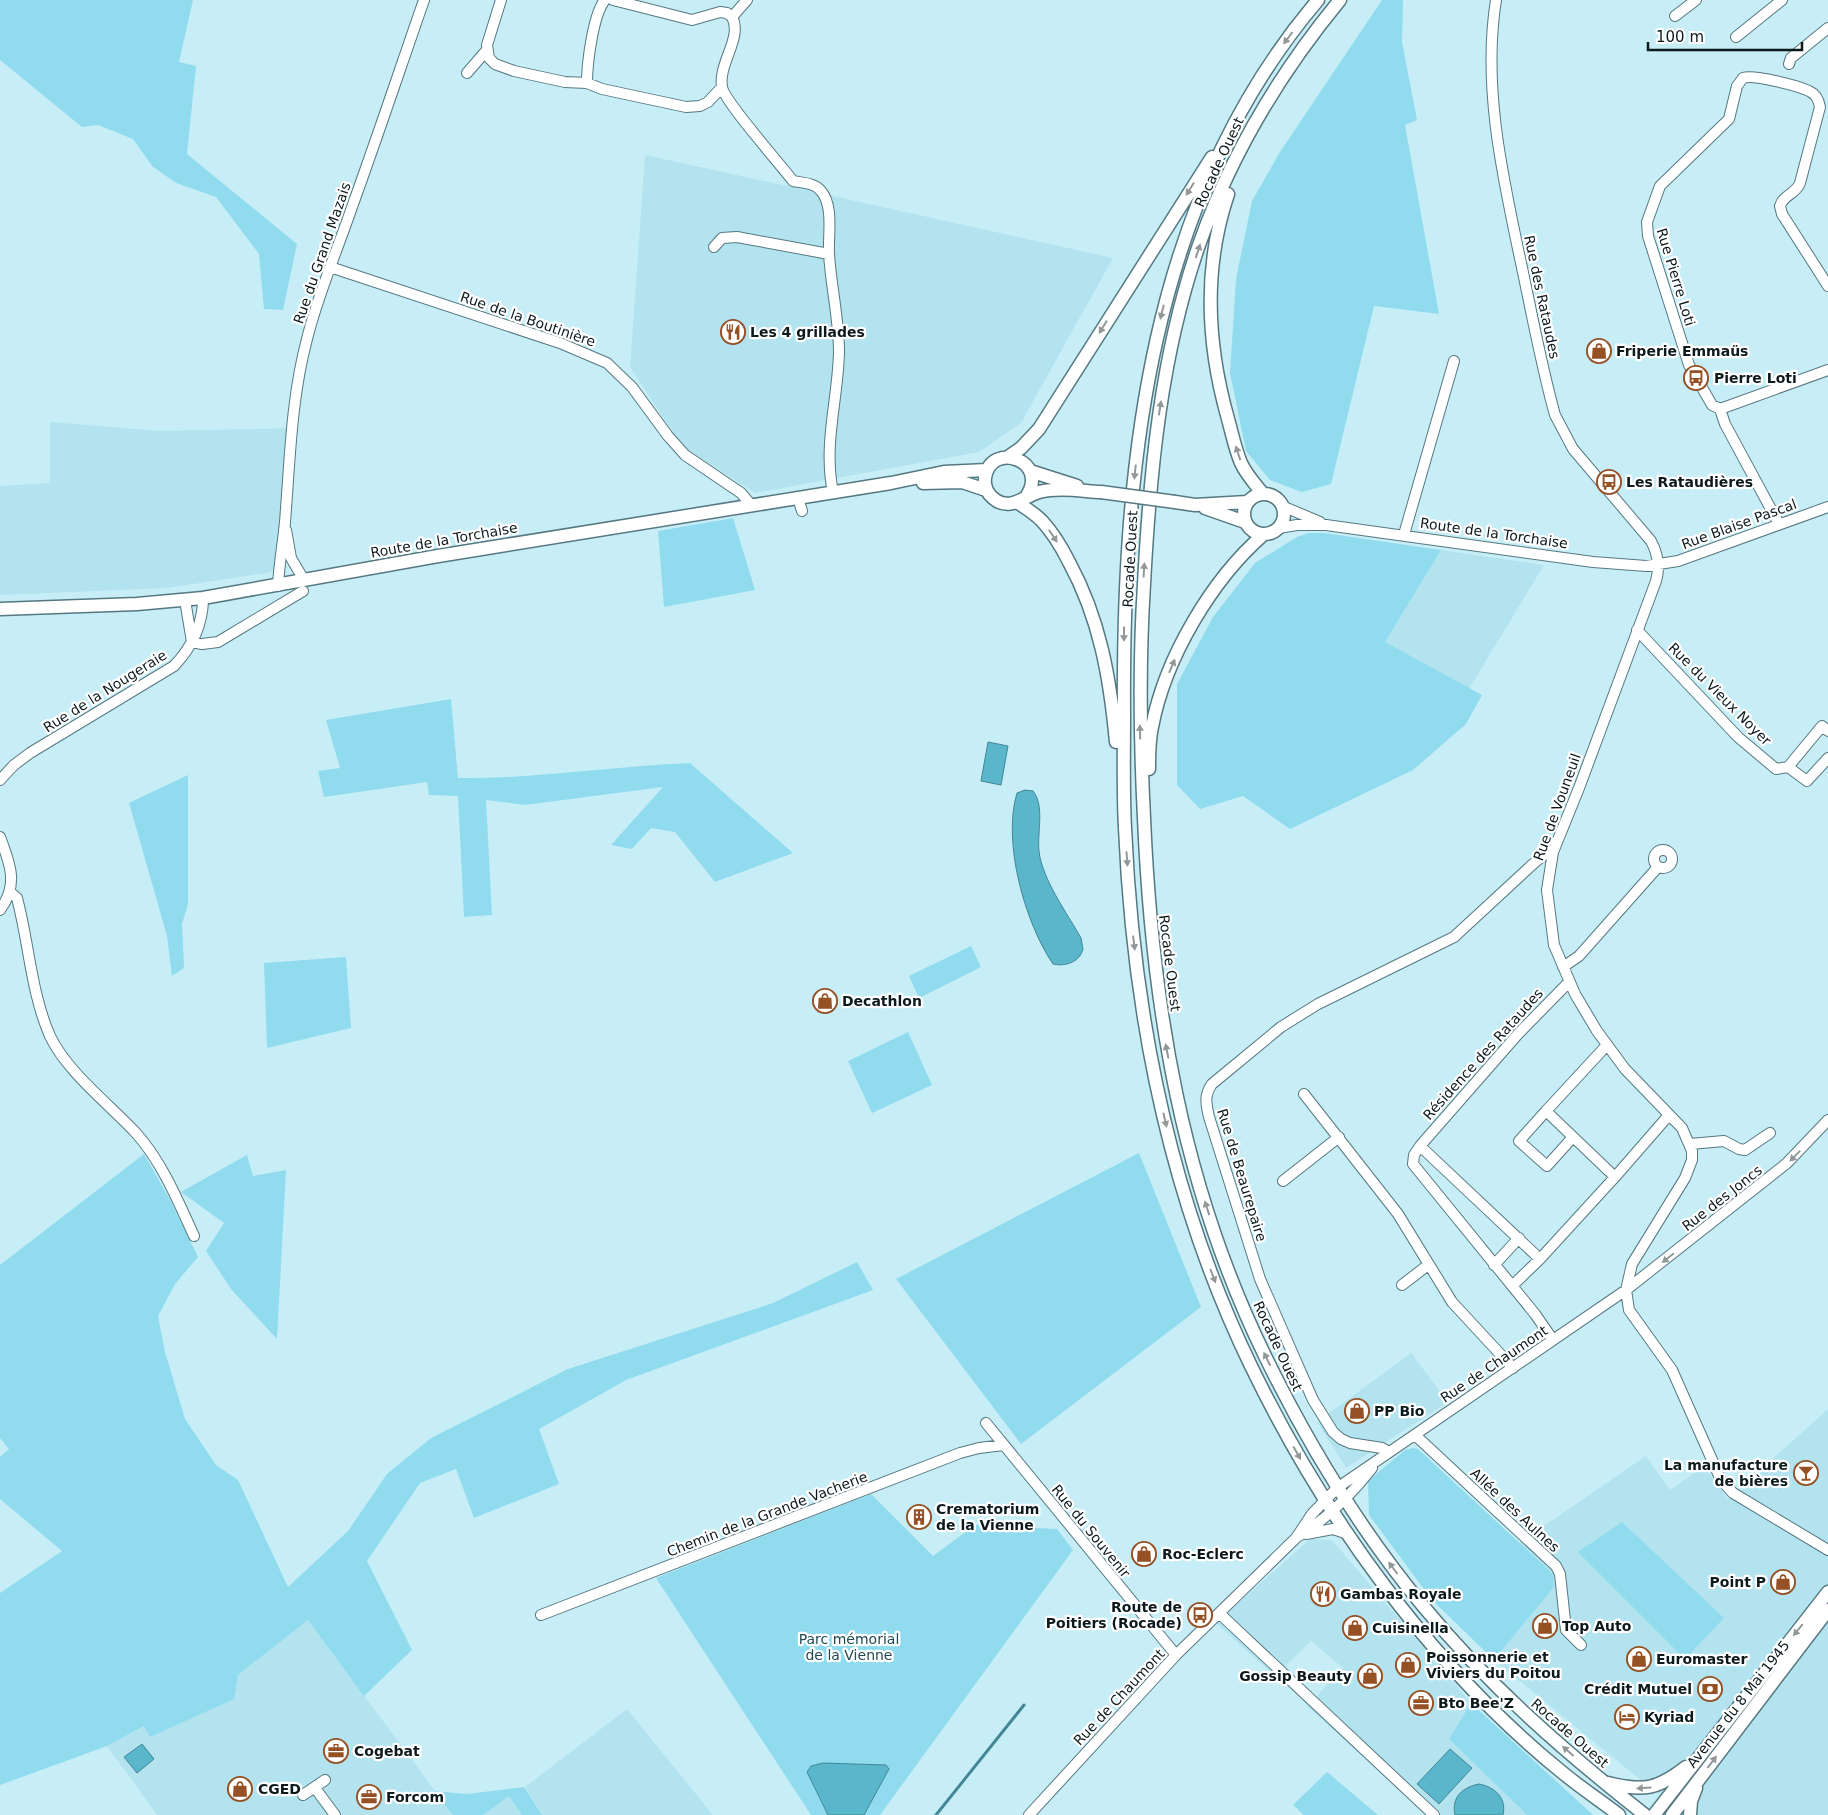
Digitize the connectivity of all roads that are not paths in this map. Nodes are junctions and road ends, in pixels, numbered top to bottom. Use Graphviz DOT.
graph roads {
  1 [pos="424,0"];
  2 [pos="501,0"];
  3 [pos="605,0"];
  4 [pos="613,0"];
  5 [pos="748,0"];
  6 [pos="1318,0"];
  7 [pos="1340,0"];
  8 [pos="1496,0"];
  9 [pos="1696,0"];
  10 [pos="1782,0"];
  11 [pos="732,16"];
  12 [pos="1675,16"];
  13 [pos="1828,28"];
  14 [pos="1736,37"];
  15 [pos="486,52"];
  16 [pos="1790,64"];
  17 [pos="467,73"];
  18 [pos="587,83"];
  19 [pos="722,88"];
  20 [pos="1256,117"];
  21 [pos="1228,135"];
  22 [pos="714,247"];
  23 [pos="829,254"];
  24 [pos="330,267"];
  25 [pos="1828,286"];
  26 [pos="1454,361"];
  27 [pos="1828,370"];
  28 [pos="1720,409"];
  29 [pos="1008,457"];
  30 [pos="987,470"];
  31 [pos="1030,471"];
  32 [pos="891,483"];
  33 [pos="986,490"];
  34 [pos="833,492"];
  35 [pos="1101,492"];
  36 [pos="1263,494"];
  37 [pos="798,498"];
  38 [pos="1022,500"];
  39 [pos="1247,502"];
  40 [pos="1195,505"];
  41 [pos="752,506"];
  42 [pos="1282,506"];
  43 [pos="1828,507"];
  44 [pos="802,512"];
  45 [pos="1245,522"];
  46 [pos="1779,524"];
  47 [pos="285,525"];
  48 [pos="1326,525"];
  49 [pos="1278,528"];
  50 [pos="1264,534"];
  51 [pos="1406,536"];
  52 [pos="1658,565"];
  53 [pos="278,586"];
  54 [pos="304,586"];
  55 [pos="203,598"];
  56 [pos="184,600"];
  57 [pos="0,609"];
  58 [pos="1637,630"];
  59 [pos="192,642"];
  60 [pos="1828,731"];
  61 [pos="1828,758"];
  62 [pos="1788,767"];
  63 [pos="0,780"];
  64 [pos="1124,823"];
  65 [pos="0,837"];
  66 [pos="1553,852"];
  67 [pos="1658,867"];
  68 [pos="10,892"];
  69 [pos="1147,904"];
  70 [pos="0,910"];
  71 [pos="1563,967"];
  72 [pos="1569,982"];
  73 [pos="1607,1045"];
  74 [pos="1304,1094"];
  75 [pos="1546,1111"];
  76 [pos="1669,1115"];
  77 [pos="1828,1120"];
  78 [pos="1770,1133"];
  79 [pos="1338,1137"];
  80 [pos="1573,1137"];
  81 [pos="1690,1144"];
  82 [pos="1420,1146"];
  83 [pos="1615,1177"];
  84 [pos="1283,1181"];
  85 [pos="194,1236"];
  86 [pos="1518,1238"];
  87 [pos="1540,1259"];
  88 [pos="1428,1265"];
  89 [pos="1494,1265"];
  90 [pos="1402,1285"];
  91 [pos="1512,1286"];
  92 [pos="1626,1290"];
  93 [pos="1553,1340"];
  94 [pos="1513,1368"];
  95 [pos="986,1423"];
  96 [pos="1415,1435"];
  97 [pos="1004,1445"];
  98 [pos="1389,1452"];
  99 [pos="1378,1460"];
  100 [pos="1338,1488"];
  101 [pos="1345,1499"];
  102 [pos="1325,1500"];
  103 [pos="1333,1511"];
  104 [pos="1348,1534"];
  105 [pos="1296,1538"];
  106 [pos="1828,1550"];
  107 [pos="1828,1592"];
  108 [pos="1828,1610"];
  109 [pos="1219,1613"];
  110 [pos="541,1615"];
  111 [pos="1581,1645"];
  112 [pos="1176,1655"];
  113 [pos="1700,1756"];
  114 [pos="325,1780"];
  115 [pos="1698,1780"];
  116 [pos="1603,1782"];
  117 [pos="314,1788"];
  118 [pos="303,1795"];
  119 [pos="1593,1795"];
  120 [pos="335,1815"];
  121 [pos="1029,1815"];
  122 [pos="1434,1815"];
  123 [pos="1604,1815"];
  124 [pos="1619,1815"];
  125 [pos="1645,1815"];
  126 [pos="1654,1815"];
  127 [pos="1672,1815"];
  128 [pos="1690,1815"];
  1 -- 24 [label="street, Rue du Grand Mazais"];
  2 -- 15 [label="street"];
  3 -- 18 [label="street"];
  4 -- 11 [label="street"];
  5 -- 11 [label="street"];
  6 -- 21 [label="main road, Rocade Ouest, one-way"];
  7 -- 20 [label="main road, Rocade Ouest"];
  8 -- 52 [label="street, Rue des Rataudes"];
  9 -- 12 [label="street"];
  10 -- 14 [label="street"];
  11 -- 19 [label="street"];
  13 -- 16 [label="street"];
  15 -- 17 [label="street"];
  15 -- 18 [label="street"];
  18 -- 19 [label="street"];
  19 -- 23 [label="street"];
  36 -- 20 [label="main road, one-way"];
  69 -- 20 [label="main road, Rocade Ouest, one-way"];
  21 -- 29 [label="main road, one-way"];
  21 -- 64 [label="main road, Rocade Ouest, one-way"];
  22 -- 23 [label="street"];
  23 -- 34 [label="street"];
  24 -- 41 [label="street, Rue de la Boutinière"];
  24 -- 47 [label="street, Rue du Grand Mazais"];
  25 -- 28 [label="street, Rue Pierre Loti"];
  26 -- 51 [label="street"];
  27 -- 28 [label="street"];
  28 -- 46 [label="street, Rue Pierre Loti"];
  29 -- 30 [label="main road"];
  29 -- 31 [label="main road"];
  30 -- 32 [label="main road, Route de la Torchaise"];
  30 -- 33 [label="main road"];
  31 -- 35 [label="main road"];
  31 -- 38 [label="main road"];
  32 -- 33 [label="main road, Route de la Torchaise"];
  32 -- 34 [label="main road, Route de la Torchaise"];
  33 -- 38 [label="main road"];
  34 -- 37 [label="main road, Route de la Torchaise"];
  35 -- 38 [label="main road"];
  35 -- 40 [label="main road, bridge"];
  36 -- 39 [label="main road"];
  36 -- 42 [label="main road"];
  37 -- 41 [label="main road, Route de la Torchaise"];
  37 -- 44 [label="street"];
  38 -- 64 [label="main road, one-way"];
  39 -- 40 [label="main road"];
  39 -- 45 [label="main road"];
  40 -- 45 [label="main road"];
  41 -- 54 [label="main road, Route de la Torchaise"];
  42 -- 48 [label="street, Route de la Torchaise"];
  42 -- 49 [label="main road"];
  43 -- 46 [label="street, Rue Blaise Pascal"];
  45 -- 50 [label="main road"];
  46 -- 52 [label="street, Rue Blaise Pascal"];
  47 -- 53 [label="street, Rue du Grand Mazais"];
  47 -- 54 [label="street, Rue du Grand Mazais"];
  48 -- 49 [label="street, Route de la Torchaise"];
  48 -- 51 [label="street, Route de la Torchaise"];
  49 -- 50 [label="main road"];
  69 -- 50 [label="main road, one-way"];
  51 -- 52 [label="street, Route de la Torchaise"];
  52 -- 58 [label="street, Rue de Vouneuil"];
  53 -- 54 [label="main road, Route de la Torchaise"];
  53 -- 55 [label="main road, Route de la Torchaise"];
  54 -- 59 [label="street"];
  55 -- 56 [label="main road, Route de la Torchaise"];
  55 -- 59 [label="street, Rue de la Nougeraie"];
  56 -- 57 [label="main road, Route de la Torchaise"];
  56 -- 59 [label="street"];
  58 -- 62 [label="street, Rue du Vieux Noyer"];
  58 -- 66 [label="street, Rue de Vouneuil"];
  59 -- 63 [label="street, Rue de la Nougeraie"];
  60 -- 62 [label="street"];
  61 -- 62 [label="street, Rue du Vieux Noyer"];
  64 -- 102 [label="main road, Rocade Ouest, one-way"];
  65 -- 68 [label="street"];
  66 -- 71 [label="street, Rue de Vouneuil"];
  66 -- 98 [label="street, Rue de Beaurepaire"];
  67 -- 71 [label="street"];
  68 -- 70 [label="street"];
  68 -- 85 [label="street"];
  100 -- 69 [label="main road, Rocade Ouest, one-way"];
  71 -- 72 [label="street, Rue de Vouneuil"];
  72 -- 73 [label="street, Rue de Vouneuil"];
  72 -- 82 [label="street, Résidence des Rataudes"];
  73 -- 75 [label="street"];
  73 -- 76 [label="street, Rue de Vouneuil"];
  74 -- 79 [label="street"];
  75 -- 80 [label="street"];
  75 -- 80 [label="street"];
  76 -- 81 [label="street, Rue de Vouneuil"];
  76 -- 83 [label="street"];
  77 -- 92 [label="street, Rue des Joncs, one-way"];
  78 -- 81 [label="street"];
  79 -- 84 [label="street"];
  79 -- 88 [label="street"];
  80 -- 83 [label="street"];
  81 -- 92 [label="street"];
  82 -- 86 [label="street"];
  82 -- 89 [label="street"];
  83 -- 87 [label="street"];
  86 -- 87 [label="street"];
  86 -- 89 [label="street"];
  87 -- 91 [label="street"];
  88 -- 90 [label="street"];
  88 -- 94 [label="street"];
  89 -- 91 [label="street"];
  91 -- 93 [label="street"];
  92 -- 93 [label="street, Rue de Chaumont"];
  92 -- 106 [label="street"];
  93 -- 94 [label="street, Rue de Chaumont"];
  94 -- 96 [label="street, Rue de Chaumont"];
  95 -- 97 [label="street, Rue du Souvenir"];
  96 -- 98 [label="street, Rue de Chaumont"];
  96 -- 111 [label="street, Allée des Aulnes"];
  97 -- 110 [label="street, Chemin de la Grande Vacherie"];
  97 -- 112 [label="street, Rue du Souvenir"];
  98 -- 99 [label="street, Rue de Chaumont"];
  99 -- 100 [label="street, Rue de Chaumont"];
  99 -- 101 [label="street, Rue de Chaumont"];
  100 -- 101 [label="main road, Rocade Ouest"];
  100 -- 102 [label="street, Rue de Chaumont"];
  101 -- 103 [label="street, Rue de Chaumont"];
  116 -- 101 [label="main road, Rocade Ouest, one-way"];
  102 -- 103 [label="main road, Rocade Ouest"];
  102 -- 105 [label="street, Rue de Chaumont"];
  103 -- 104 [label="main road, Rocade Ouest"];
  103 -- 105 [label="street, Rue de Chaumont"];
  104 -- 105 [label="street"];
  104 -- 119 [label="main road, Rocade Ouest"];
  105 -- 109 [label="street, Rue de Chaumont"];
  107 -- 113 [label="main road, Avenue du 8 Mai 1945, one-way"];
  115 -- 108 [label="main road, Avenue du 8 Mai 1945, one-way"];
  109 -- 112 [label="street, Rue de Chaumont"];
  109 -- 122 [label="street"];
  112 -- 121 [label="street, Rue de Chaumont"];
  113 -- 116 [label="main road, one-way"];
  113 -- 126 [label="main road, Avenue du 8 Mai 1945"];
  114 -- 117 [label="street"];
  115 -- 127 [label="main road, Avenue du 8 Mai 1945"];
  115 -- 128 [label="main road"];
  116 -- 125 [label="main road, Rocade Ouest"];
  117 -- 118 [label="street"];
  117 -- 120 [label="street"];
  119 -- 123 [label="main road"];
  119 -- 124 [label="main road, Rocade Ouest"];
}
